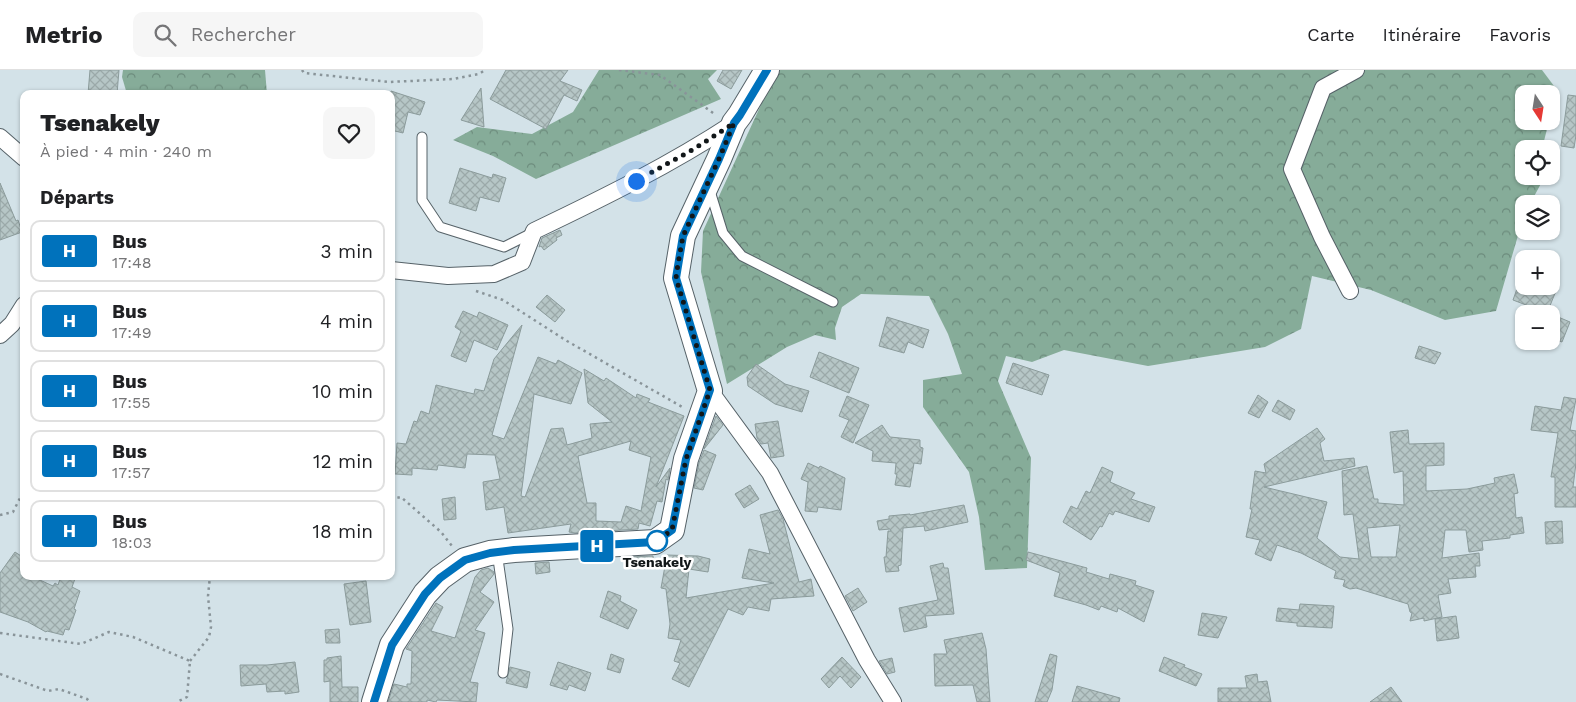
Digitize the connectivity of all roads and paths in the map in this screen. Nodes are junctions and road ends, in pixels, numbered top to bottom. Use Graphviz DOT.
graph roads {
  1 [pos="302,70"];
  2 [pos="485,70"];
  3 [pos="619,70"];
  4 [pos="767,70"];
  5 [pos="1356,70"];
  6 [pos="734,123"];
  7 [pos="0,137"];
  8 [pos="422,137"];
  9 [pos="20,154"];
  10 [pos="708,184"];
  11 [pos="534,231"];
  12 [pos="395,270"];
  13 [pos="1350,290"];
  14 [pos="476,291"];
  15 [pos="834,302"];
  16 [pos="20,311"];
  17 [pos="0,335"];
  18 [pos="710,390"];
  19 [pos="700,417"];
  20 [pos="20,498"];
  21 [pos="395,498"];
  22 [pos="0,514"];
  23 [pos="497,552"];
  24 [pos="465,560"];
  25 [pos="210,580"];
  26 [pos="0,632"];
  27 [pos="190,661"];
  28 [pos="503,673"];
  29 [pos="0,674"];
  30 [pos="90,702"];
  31 [pos="177,702"];
  32 [pos="374,702"];
  33 [pos="892,702"];
  1 -- 2 [label="path"];
  3 -- 6 [label="path"];
  4 -- 6 [label="street"];
  5 -- 13 [label="street"];
  6 -- 10 [label="street"];
  6 -- 11 [label="street"];
  7 -- 9 [label="street"];
  8 -- 11 [label="lane"];
  10 -- 15 [label="lane"];
  10 -- 18 [label="street"];
  11 -- 12 [label="street"];
  14 -- 19 [label="path"];
  16 -- 17 [label="street"];
  18 -- 19 [label="street"];
  18 -- 33 [label="street"];
  19 -- 23 [label="street"];
  20 -- 22 [label="path"];
  21 -- 24 [label="path"];
  23 -- 24 [label="street"];
  23 -- 28 [label="lane"];
  24 -- 32 [label="street"];
  25 -- 27 [label="path"];
  26 -- 27 [label="path"];
  27 -- 31 [label="path"];
  29 -- 30 [label="path"];
}
